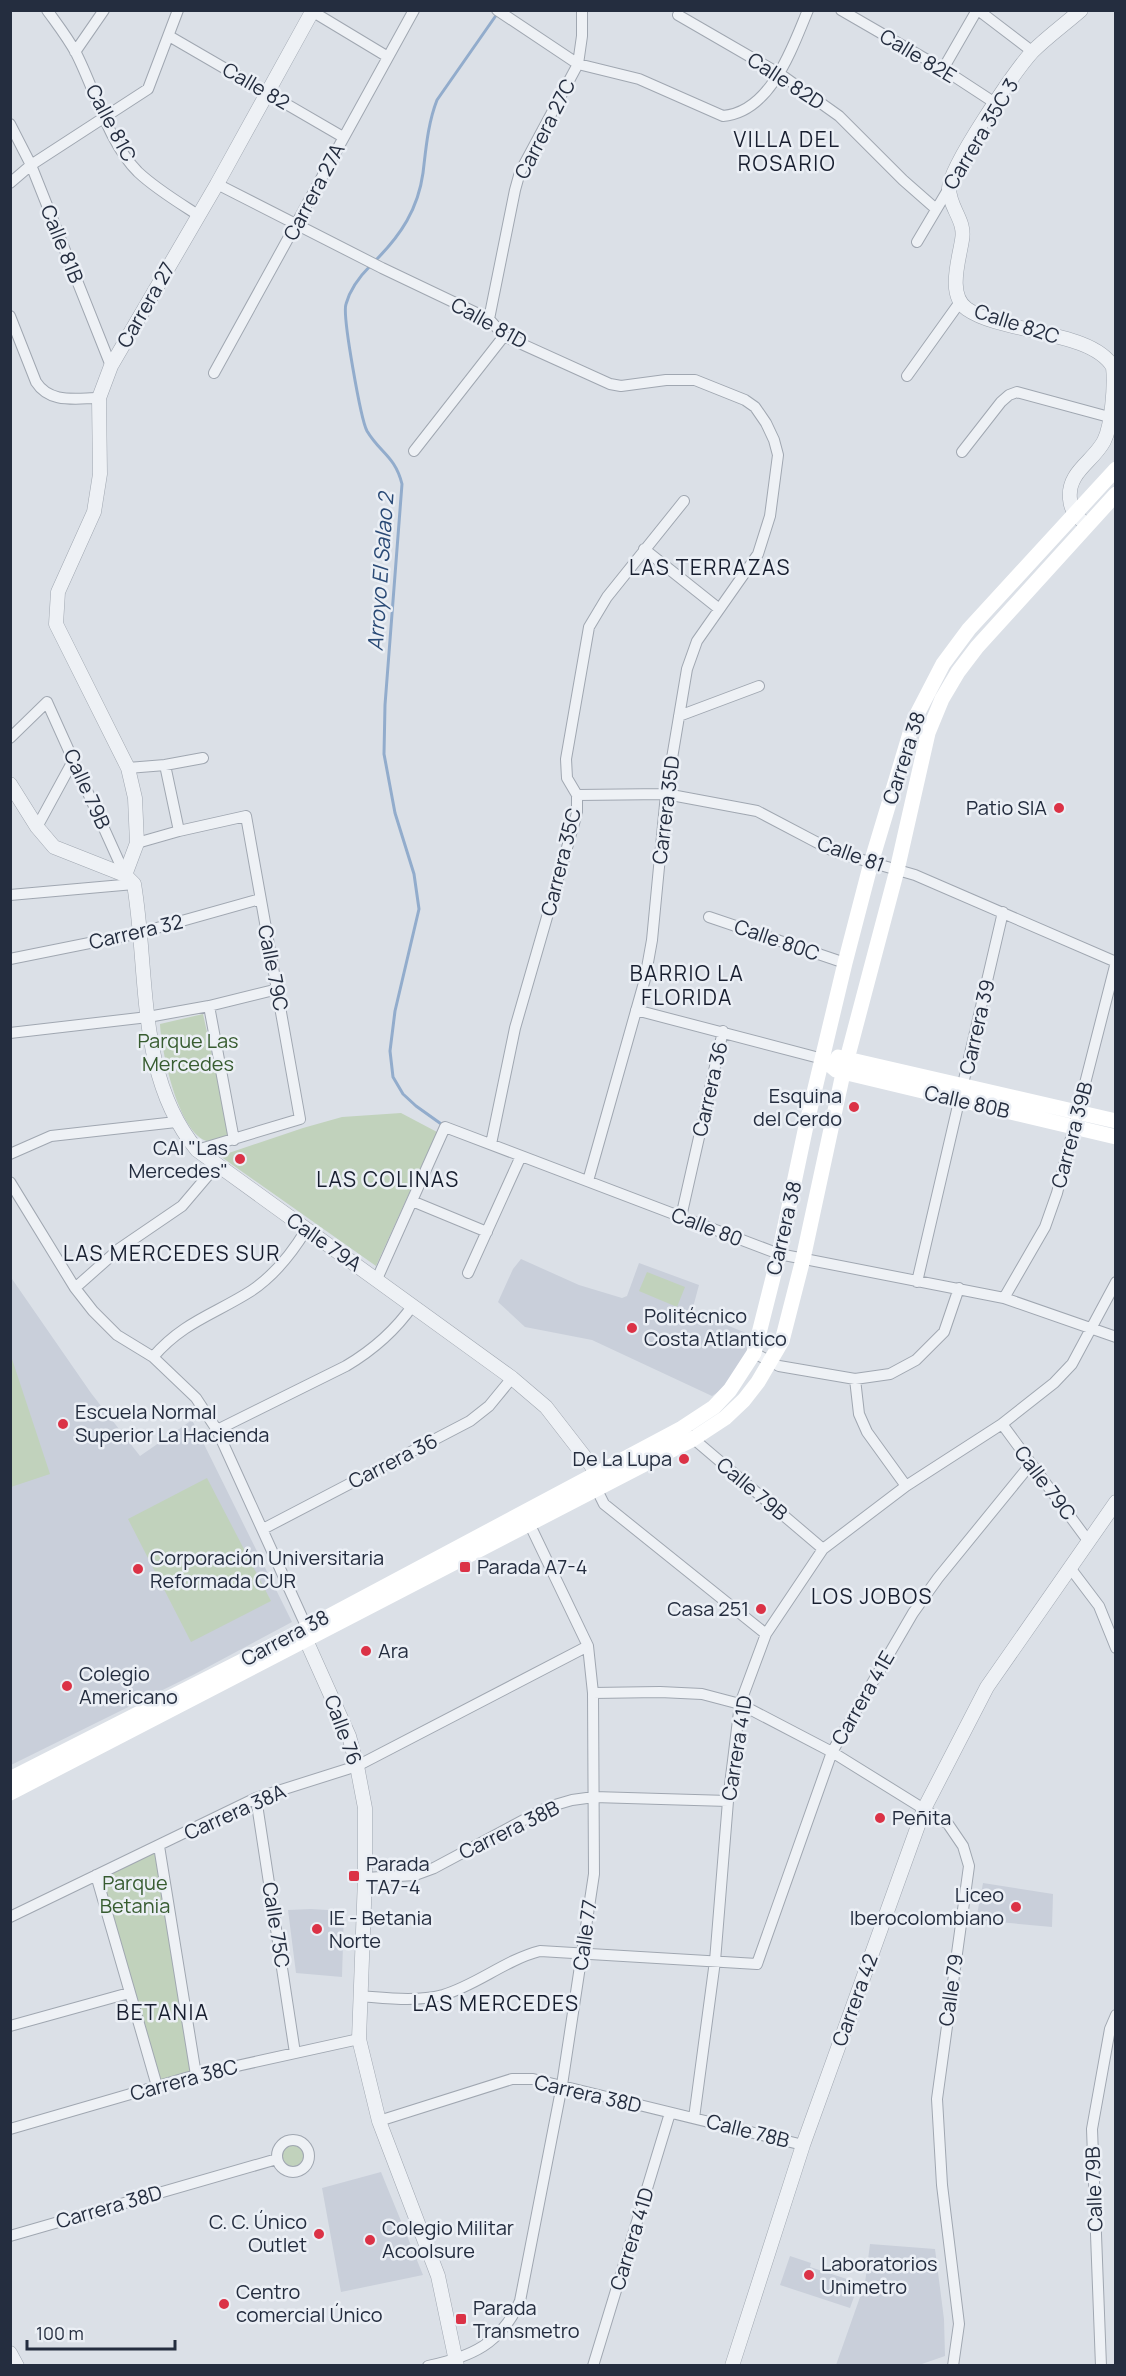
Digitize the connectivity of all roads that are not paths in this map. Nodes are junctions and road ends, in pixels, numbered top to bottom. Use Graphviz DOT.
graph roads {
  1 [pos="47,10"];
  2 [pos="104,10"];
  3 [pos="178,10"];
  4 [pos="414,10"];
  5 [pos="582,10"];
  6 [pos="808,10"];
  7 [pos="841,10"];
  8 [pos="978,10"];
  9 [pos="1081,10"];
  10 [pos="312,11"];
  11 [pos="501,13"];
  12 [pos="678,15"];
  13 [pos="169,36"];
  14 [pos="75,52"];
  15 [pos="1033,52"];
  16 [pos="388,57"];
  17 [pos="578,64"];
  18 [pos="943,69"];
  19 [pos="780,74"];
  20 [pos="267,92"];
  21 [pos="995,103"];
  22 [pos="105,117"];
  23 [pos="10,124"];
  24 [pos="343,137"];
  25 [pos="31,165"];
  26 [pos="10,183"];
  27 [pos="217,184"];
  28 [pos="949,188"];
  29 [pos="936,208"];
  30 [pos="198,215"];
  31 [pos="297,224"];
  32 [pos="917,242"];
  33 [pos="960,302"];
  34 [pos="10,316"];
  35 [pos="489,319"];
  36 [pos="504,336"];
  37 [pos="111,366"];
  38 [pos="214,373"];
  39 [pos="907,376"];
  40 [pos="99,398"];
  41 [pos="1109,417"];
  42 [pos="414,451"];
  43 [pos="962,452"];
  44 [pos="778,455"];
  45 [pos="1116,469"];
  46 [pos="1116,494"];
  47 [pos="684,501"];
  48 [pos="1074,513"];
  49 [pos="1087,525"];
  50 [pos="644,549"];
  51 [pos="718,608"];
  52 [pos="759,686"];
  53 [pos="679,716"];
  54 [pos="10,738"];
  55 [pos="202,758"];
  56 [pos="74,759"];
  57 [pos="165,765"];
  58 [pos="128,768"];
  59 [pos="10,784"];
  60 [pos="666,794"];
  61 [pos="577,795"];
  62 [pos="37,827"];
  63 [pos="178,831"];
  64 [pos="137,843"];
  65 [pos="871,863"];
  66 [pos="897,870"];
  67 [pos="130,880"];
  68 [pos="10,895"];
  69 [pos="260,899"];
  70 [pos="1004,912"];
  71 [pos="709,917"];
  72 [pos="139,933"];
  73 [pos="10,959"];
  74 [pos="1116,962"];
  75 [pos="845,963"];
  76 [pos="278,989"];
  77 [pos="209,1006"];
  78 [pos="636,1010"];
  79 [pos="148,1017"];
  80 [pos="723,1032"];
  81 [pos="10,1033"];
  82 [pos="823,1059"];
  83 [pos="845,1066"];
  84 [pos="961,1094"];
  85 [pos="1079,1112"];
  86 [pos="1116,1121"];
  87 [pos="176,1122"];
  88 [pos="1075,1128"];
  89 [pos="1116,1137"];
  90 [pos="234,1140"];
  91 [pos="491,1144"];
  92 [pos="197,1150"];
  93 [pos="10,1154"];
  94 [pos="521,1156"];
  95 [pos="216,1166"];
  96 [pos="588,1181"];
  97 [pos="10,1182"];
  98 [pos="412,1201"];
  99 [pos="681,1217"];
  100 [pos="306,1230"];
  101 [pos="487,1232"];
  102 [pos="779,1254"];
  103 [pos="803,1259"];
  104 [pos="468,1273"];
  105 [pos="377,1279"];
  106 [pos="917,1281"];
  107 [pos="1116,1282"];
  108 [pos="75,1287"];
  109 [pos="959,1288"];
  110 [pos="1004,1298"];
  111 [pos="413,1305"];
  112 [pos="1091,1327"];
  113 [pos="1116,1337"];
  114 [pos="754,1353"];
  115 [pos="153,1357"];
  116 [pos="771,1362"];
  117 [pos="512,1378"];
  118 [pos="855,1379"];
  119 [pos="1002,1424"];
  120 [pos="216,1430"];
  121 [pos="688,1434"];
  122 [pos="1030,1465"];
  123 [pos="596,1481"];
  124 [pos="906,1486"];
  125 [pos="1116,1502"];
  126 [pos="529,1523"];
  127 [pos="263,1529"];
  128 [pos="1089,1542"];
  129 [pos="823,1549"];
  130 [pos="1071,1569"];
  131 [pos="306,1634"];
  132 [pos="766,1634"];
  133 [pos="588,1646"];
  134 [pos="1116,1648"];
  135 [pos="593,1693"];
  136 [pos="740,1704"];
  137 [pos="832,1752"];
  138 [pos="357,1766"];
  139 [pos="10,1779"];
  140 [pos="10,1793"];
  141 [pos="594,1797"];
  142 [pos="256,1798"];
  143 [pos="728,1800"];
  144 [pos="924,1809"];
  145 [pos="159,1846"];
  146 [pos="96,1875"];
  147 [pos="365,1878"];
  148 [pos="10,1917"];
  149 [pos="583,1953"];
  150 [pos="715,1960"];
  151 [pos="129,1994"];
  152 [pos="360,1996"];
  153 [pos="1116,2015"];
  154 [pos="10,2026"];
  155 [pos="359,2039"];
  156 [pos="295,2053"];
  157 [pos="196,2075"];
  158 [pos="562,2085"];
  159 [pos="158,2086"];
  160 [pos="670,2114"];
  161 [pos="694,2118"];
  162 [pos="379,2121"];
  163 [pos="10,2129"];
  164 [pos="803,2145"];
  165 [pos="277,2159"];
  166 [pos="10,2235"];
  167 [pos="10,2353"];
  168 [pos="456,2363"];
  169 [pos="17,2366"];
  170 [pos="428,2366"];
  171 [pos="593,2366"];
  172 [pos="732,2366"];
  173 [pos="953,2366"];
  174 [pos="1101,2366"];
  1 -- 14 [label="street, Calle 81C"];
  2 -- 14 [label="street"];
  3 -- 13 [label="street"];
  4 -- 16 [label="street, Carrera 27A"];
  5 -- 17 [label="street, Carrera 27C"];
  6 -- 19 [label="street"];
  7 -- 18 [label="street, Calle 82E"];
  8 -- 15 [label="street"];
  8 -- 18 [label="street"];
  9 -- 15 [label="street, Carrera 35C 3"];
  10 -- 16 [label="street"];
  10 -- 20 [label="street, Carrera 27"];
  11 -- 17 [label="street"];
  12 -- 19 [label="street, Calle 82D"];
  13 -- 20 [label="street, Calle 82"];
  13 -- 22 [label="street"];
  14 -- 22 [label="street, Calle 81C"];
  15 -- 21 [label="street, Carrera 35C 3"];
  16 -- 24 [label="street, Carrera 27A"];
  17 -- 19 [label="street"];
  17 -- 35 [label="street, Carrera 27C"];
  18 -- 21 [label="street, Calle 82E"];
  19 -- 29 [label="street, Calle 82D"];
  20 -- 24 [label="street, Calle 82"];
  20 -- 27 [label="street, Carrera 27"];
  21 -- 28 [label="street, Carrera 35C 3"];
  22 -- 25 [label="street"];
  22 -- 30 [label="street, Calle 81C"];
  23 -- 25 [label="street, Calle 81B"];
  24 -- 31 [label="street, Carrera 27A"];
  25 -- 26 [label="street"];
  25 -- 37 [label="street, Calle 81B"];
  27 -- 30 [label="street, Carrera 27"];
  27 -- 31 [label="street, Calle 81D"];
  28 -- 29 [label="street, Carrera 35C 3"];
  28 -- 33 [label="street, Calle 82C"];
  29 -- 32 [label="street, Carrera 35C 3"];
  30 -- 37 [label="street, Carrera 27"];
  31 -- 35 [label="street, Calle 81D"];
  31 -- 38 [label="street, Carrera 27A"];
  33 -- 39 [label="street"];
  33 -- 41 [label="street, Calle 82C"];
  34 -- 40 [label="street"];
  35 -- 36 [label="street, Calle 81D"];
  36 -- 42 [label="street"];
  36 -- 44 [label="street, Calle 81D"];
  37 -- 40 [label="street, Carrera 27"];
  40 -- 58 [label="street, Carrera 27"];
  41 -- 43 [label="street"];
  41 -- 48 [label="street"];
  44 -- 51 [label="street, Carrera 35D"];
  45 -- 48 [label="main road, Carrera 38"];
  46 -- 49 [label="main road, Carrera 38"];
  47 -- 50 [label="street, Carrera 35C"];
  48 -- 49 [label="street"];
  48 -- 65 [label="main road, Carrera 38"];
  49 -- 66 [label="main road, Carrera 38"];
  50 -- 51 [label="street"];
  50 -- 61 [label="street, Carrera 35C"];
  51 -- 53 [label="street, Carrera 35D"];
  52 -- 53 [label="street"];
  53 -- 60 [label="street, Carrera 35D"];
  54 -- 56 [label="street, Calle 79B"];
  55 -- 57 [label="street"];
  56 -- 62 [label="street"];
  56 -- 67 [label="street, Calle 79B"];
  57 -- 58 [label="street"];
  57 -- 63 [label="street"];
  58 -- 64 [label="street"];
  59 -- 62 [label="street"];
  60 -- 61 [label="street, Calle 81"];
  60 -- 65 [label="street, Calle 81"];
  60 -- 78 [label="street, Carrera 35D"];
  61 -- 91 [label="street, Carrera 35C"];
  62 -- 67 [label="street"];
  63 -- 64 [label="street"];
  63 -- 69 [label="street, Calle 79C"];
  64 -- 67 [label="street"];
  65 -- 66 [label="street, Calle 81"];
  65 -- 75 [label="main road, Carrera 38"];
  66 -- 70 [label="street, Calle 81"];
  66 -- 83 [label="main road, Carrera 38"];
  67 -- 68 [label="street"];
  67 -- 72 [label="street, Calle 79A"];
  69 -- 72 [label="street, Carrera 32"];
  69 -- 76 [label="street, Calle 79C"];
  70 -- 74 [label="street, Calle 81"];
  70 -- 84 [label="street, Carrera 39"];
  71 -- 75 [label="street, Calle 80C"];
  72 -- 73 [label="street, Carrera 32"];
  72 -- 79 [label="street, Calle 79A"];
  74 -- 85 [label="street, Carrera 39B"];
  75 -- 82 [label="main road, Carrera 38"];
  76 -- 77 [label="street"];
  76 -- 90 [label="street, Calle 79C"];
  77 -- 79 [label="street"];
  77 -- 90 [label="street"];
  78 -- 80 [label="street, Calle 80B"];
  78 -- 96 [label="street, Carrera 35D"];
  79 -- 81 [label="street"];
  79 -- 87 [label="street, Calle 79A"];
  80 -- 82 [label="street, Calle 80B"];
  80 -- 99 [label="street, Carrera 36"];
  82 -- 83 [label="main road, Calle 80B"];
  82 -- 102 [label="main road, Carrera 38"];
  83 -- 84 [label="main road, Calle 80B"];
  83 -- 103 [label="main road, Carrera 38"];
  84 -- 85 [label="main road, Calle 80B"];
  84 -- 88 [label="main road, Calle 80B"];
  84 -- 106 [label="street, Carrera 39"];
  85 -- 86 [label="main road, Calle 80B"];
  85 -- 88 [label="street, Carrera 39B"];
  87 -- 92 [label="street, Calle 79A"];
  87 -- 93 [label="street"];
  88 -- 89 [label="main road, Calle 80B"];
  88 -- 110 [label="street, Carrera 39B"];
  90 -- 92 [label="street"];
  91 -- 94 [label="street, Calle 80"];
  91 -- 98 [label="street, Calle 80"];
  92 -- 95 [label="street, Calle 79A"];
  94 -- 96 [label="street, Calle 80"];
  94 -- 101 [label="street"];
  95 -- 100 [label="street, Calle 79A"];
  95 -- 108 [label="street"];
  96 -- 99 [label="street, Calle 80"];
  97 -- 108 [label="street, Calle 76"];
  98 -- 101 [label="street"];
  98 -- 105 [label="street"];
  99 -- 102 [label="street, Calle 80"];
  100 -- 105 [label="street, Calle 79A"];
  100 -- 115 [label="street"];
  101 -- 104 [label="street"];
  102 -- 103 [label="street, Calle 80"];
  102 -- 114 [label="main road, Carrera 38"];
  103 -- 106 [label="street, Calle 80"];
  103 -- 116 [label="main road, Carrera 38"];
  105 -- 111 [label="street, Calle 79A"];
  106 -- 109 [label="street, Calle 80"];
  107 -- 112 [label="street, Carrera 41D"];
  108 -- 115 [label="street, Calle 76"];
  109 -- 110 [label="street, Calle 80"];
  109 -- 118 [label="street"];
  110 -- 112 [label="street, Calle 80"];
  111 -- 117 [label="street, Calle 79A"];
  111 -- 120 [label="street"];
  112 -- 113 [label="street, Calle 80"];
  112 -- 119 [label="street, Carrera 41D"];
  114 -- 116 [label="street"];
  114 -- 121 [label="main road, Carrera 38"];
  115 -- 120 [label="street, Calle 76"];
  116 -- 118 [label="street"];
  116 -- 121 [label="main road, Carrera 38"];
  117 -- 123 [label="street, Calle 79A"];
  117 -- 127 [label="street, Carrera 36"];
  118 -- 124 [label="street"];
  119 -- 122 [label="street, Calle 79C"];
  119 -- 124 [label="street, Carrera 41D"];
  120 -- 127 [label="street, Calle 76"];
  121 -- 123 [label="main road, Carrera 38"];
  121 -- 129 [label="street, Calle 79B"];
  122 -- 128 [label="street, Calle 79C"];
  122 -- 137 [label="street, Carrera 41E"];
  123 -- 126 [label="main road, Carrera 38"];
  123 -- 131 [label="main road, Carrera 38"];
  123 -- 132 [label="street, Calle 79A"];
  124 -- 129 [label="street, Carrera 41D"];
  125 -- 128 [label="street, Carrera 42"];
  126 -- 131 [label="main road, Carrera 38"];
  126 -- 133 [label="street, Calle 77"];
  127 -- 131 [label="street, Calle 76"];
  128 -- 130 [label="street, Carrera 42"];
  129 -- 132 [label="street, Carrera 41D"];
  130 -- 134 [label="street"];
  130 -- 144 [label="street, Carrera 42"];
  131 -- 138 [label="street, Calle 76"];
  131 -- 139 [label="main road, Carrera 38"];
  131 -- 140 [label="main road, Carrera 38"];
  132 -- 136 [label="street, Carrera 41D"];
  133 -- 135 [label="street, Calle 77"];
  133 -- 138 [label="street, Carrera 38A"];
  135 -- 136 [label="street"];
  135 -- 141 [label="street, Calle 77"];
  136 -- 137 [label="street, Calle 79"];
  136 -- 143 [label="street, Carrera 41D"];
  137 -- 144 [label="street, Calle 79"];
  137 -- 150 [label="street, Carrera 41E"];
  138 -- 142 [label="street, Carrera 38A"];
  138 -- 147 [label="street, Calle 76"];
  141 -- 143 [label="street, Carrera 38B"];
  141 -- 147 [label="street, Carrera 38B"];
  141 -- 149 [label="street, Calle 77"];
  142 -- 145 [label="street, Carrera 38A"];
  142 -- 156 [label="street, Calle 75C"];
  143 -- 150 [label="street, Carrera 41D"];
  144 -- 164 [label="street, Carrera 42"];
  144 -- 173 [label="street, Calle 79"];
  145 -- 146 [label="street, Carrera 38A"];
  145 -- 157 [label="street"];
  146 -- 148 [label="street, Carrera 38A"];
  146 -- 151 [label="street"];
  147 -- 152 [label="street, Calle 76"];
  149 -- 150 [label="street"];
  149 -- 152 [label="street"];
  149 -- 158 [label="street, Calle 77"];
  150 -- 161 [label="street, Carrera 41D"];
  151 -- 154 [label="street"];
  151 -- 159 [label="street"];
  152 -- 155 [label="street, Calle 76"];
  153 -- 174 [label="street, Calle 79B"];
  155 -- 156 [label="street, Carrera 38C"];
  155 -- 162 [label="street, Calle 76"];
  156 -- 157 [label="street, Carrera 38C"];
  157 -- 159 [label="street, Carrera 38C"];
  158 -- 160 [label="street, Carrera 38D"];
  158 -- 162 [label="street, Carrera 38D"];
  158 -- 168 [label="street, Calle 77"];
  159 -- 163 [label="street, Carrera 38C"];
  160 -- 161 [label="street, Carrera 38D"];
  160 -- 171 [label="street, Carrera 41D"];
  161 -- 164 [label="street, Calle 78B"];
  162 -- 168 [label="street, Calle 76"];
  164 -- 172 [label="street, Carrera 42"];
  165 -- 166 [label="street, Carrera 38D"];
  167 -- 169 [label="street"];
  168 -- 170 [label="street"];
}
